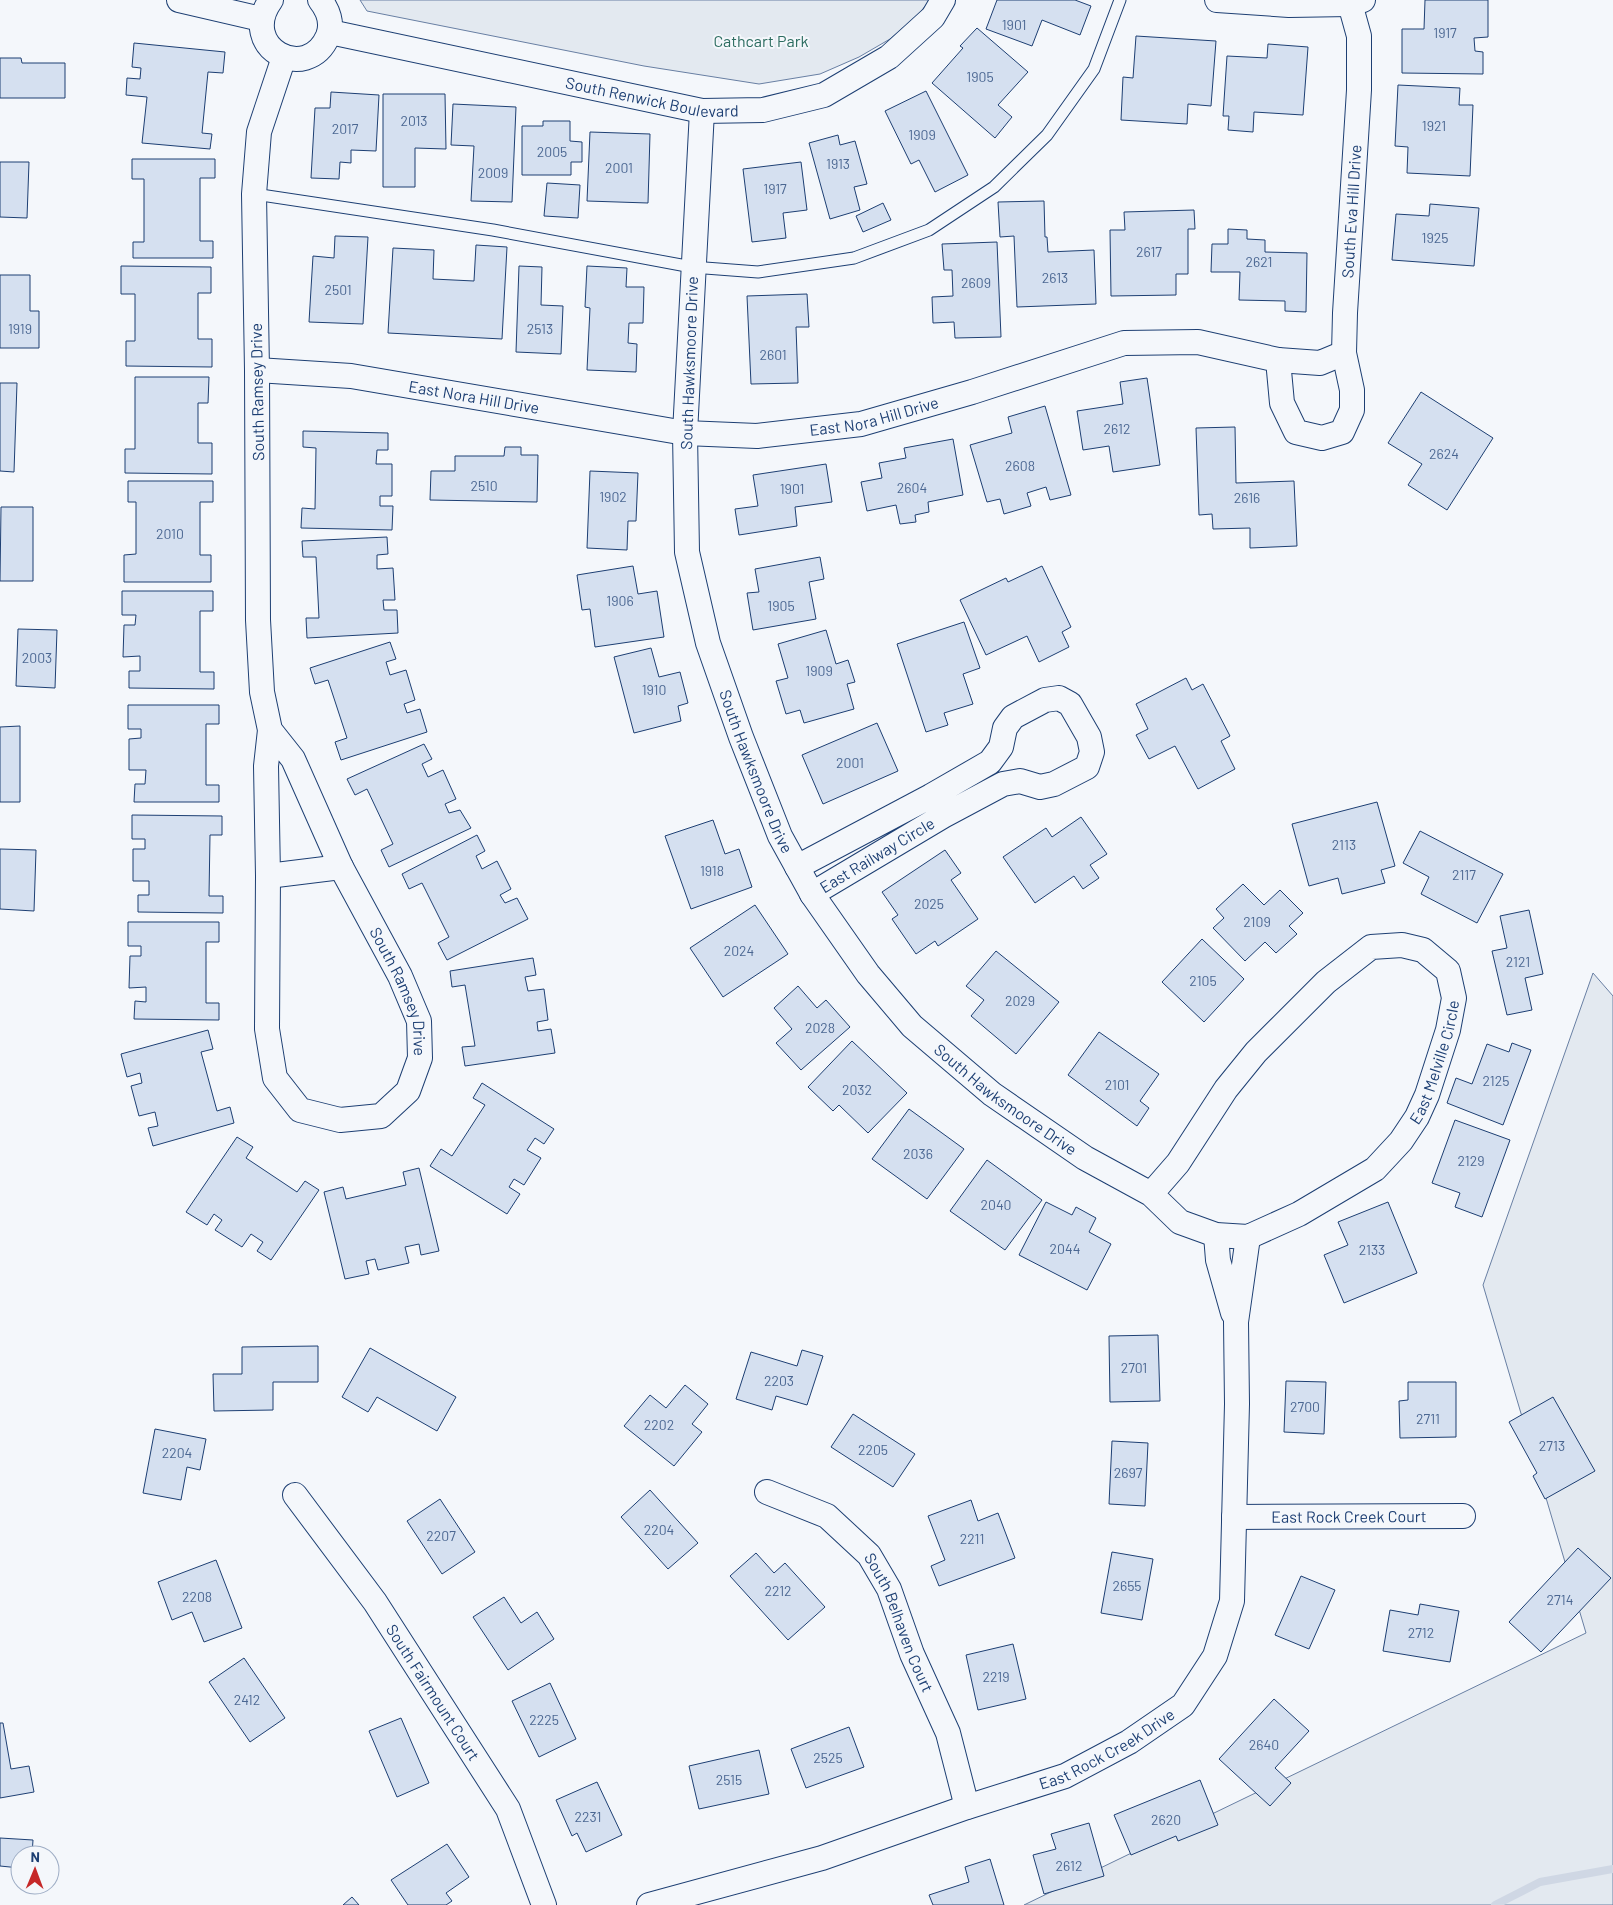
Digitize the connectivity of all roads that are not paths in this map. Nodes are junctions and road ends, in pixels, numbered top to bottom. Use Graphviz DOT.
graph roads {
  1 [pos="179,0"];
  2 [pos="320,0"];
  3 [pos="943,0"];
  4 [pos="1120,0"];
  5 [pos="1217,0"];
  6 [pos="1354,1"];
  7 [pos="266,10"];
  8 [pos="330,32"];
  9 [pos="284,57"];
  10 [pos="702,111"];
  11 [pos="254,194"];
  12 [pos="692,267"];
  13 [pos="1344,353"];
  14 [pos="1278,360"];
  15 [pos="257,370"];
  16 [pos="685,432"];
  17 [pos="270,730"];
  18 [pos="1001,747"];
  19 [pos="1020,781"];
  20 [pos="937,806"];
  21 [pos="341,867"];
  22 [pos="797,867"];
  23 [pos="268,876"];
  24 [pos="812,894"];
  25 [pos="1151,1194"];
  26 [pos="1216,1235"];
  27 [pos="1248,1237"];
  28 [pos="1236,1322"];
  29 [pos="767,1492"];
  30 [pos="295,1495"];
  31 [pos="1463,1516"];
  32 [pos="1234,1517"];
  33 [pos="967,1807"];
  34 [pos="544,1905"];
  35 [pos="650,1905"];
  1 -- 7 [label="street"];
  2 -- 8 [label="street"];
  3 -- 10 [label="street, South Renwick Boulevard"];
  4 -- 12 [label="lane"];
  5 -- 6 [label="street"];
  6 -- 13 [label="street, South Eva Hill Drive"];
  7 -- 9 [label="street"];
  8 -- 9 [label="street"];
  8 -- 10 [label="street, South Renwick Boulevard"];
  9 -- 11 [label="street, South Ramsey Drive"];
  10 -- 12 [label="street, South Hawksmoore Drive"];
  11 -- 12 [label="lane"];
  11 -- 15 [label="street, South Ramsey Drive"];
  12 -- 16 [label="street, South Hawksmoore Drive"];
  13 -- 14 [label="street"];
  13 -- 14 [label="street"];
  14 -- 16 [label="street, East Nora Hill Drive"];
  15 -- 16 [label="street, East Nora Hill Drive"];
  15 -- 17 [label="street, South Ramsey Drive"];
  16 -- 22 [label="street, South Hawksmoore Drive"];
  17 -- 21 [label="street, South Ramsey Drive"];
  17 -- 23 [label="street, South Ramsey Drive"];
  18 -- 19 [label="street"];
  18 -- 19 [label="street, East Railway Circle"];
  18 -- 20 [label="street, East Railway Circle"];
  19 -- 20 [label="street, East Railway Circle"];
  20 -- 22 [label="street, East Railway Circle"];
  20 -- 24 [label="street, East Railway Circle"];
  21 -- 23 [label="street"];
  21 -- 23 [label="street, South Ramsey Drive"];
  22 -- 24 [label="street, South Hawksmoore Drive"];
  24 -- 25 [label="street, South Hawksmoore Drive"];
  25 -- 26 [label="street, South Hawksmoore Drive"];
  25 -- 27 [label="street, East Melville Circle"];
  26 -- 27 [label="street, East Melville Circle"];
  26 -- 28 [label="street, East Rock Creek Drive"];
  27 -- 28 [label="street, East Rock Creek Drive"];
  28 -- 32 [label="street, East Rock Creek Drive"];
  29 -- 33 [label="street, South Belhaven Court"];
  30 -- 34 [label="street, South Fairmount Court"];
  31 -- 32 [label="street, East Rock Creek Court"];
  32 -- 33 [label="street, East Rock Creek Drive"];
  33 -- 35 [label="street, East Rock Creek Drive"];
}
